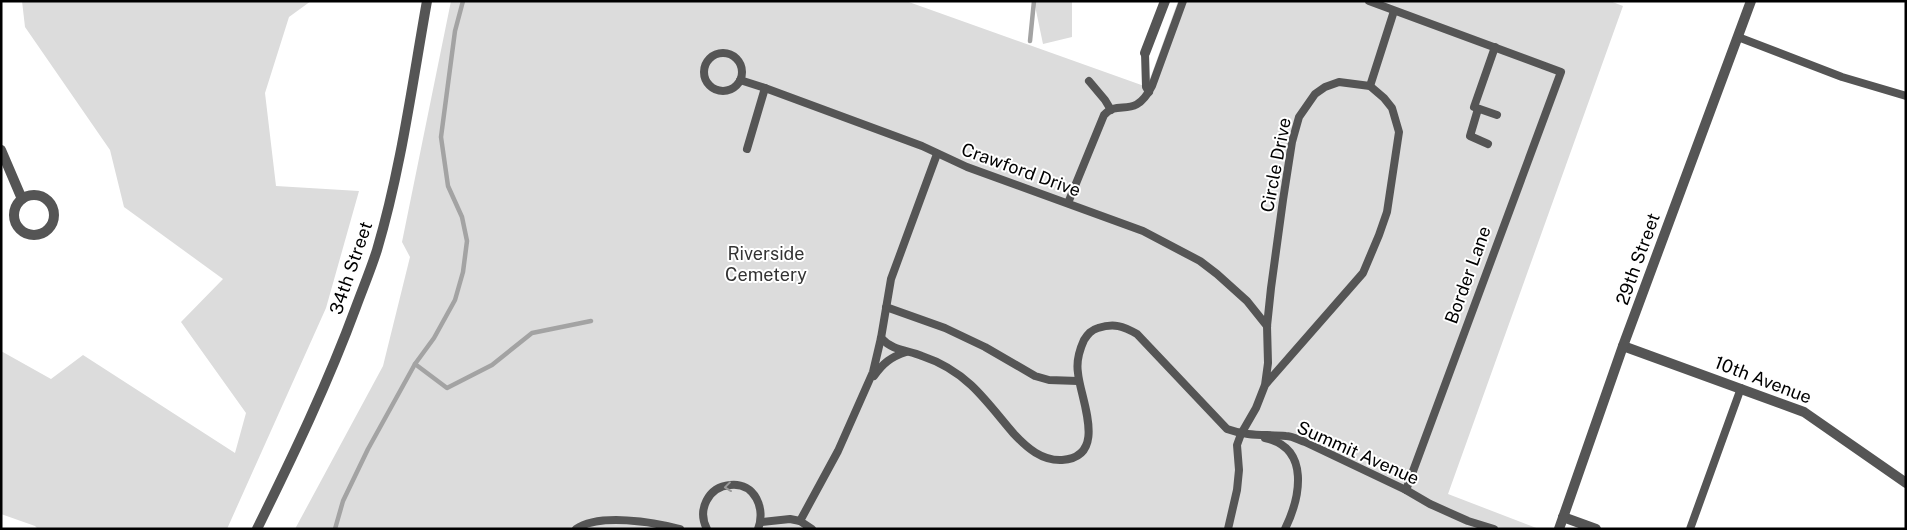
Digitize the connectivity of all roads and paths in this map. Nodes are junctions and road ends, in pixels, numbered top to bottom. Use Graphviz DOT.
graph roads {
  1 [pos="427,1"];
  2 [pos="1165,1"];
  3 [pos="1183,1"];
  4 [pos="1369,1"];
  5 [pos="1751,1"];
  6 [pos="1394,11"];
  7 [pos="1738,37"];
  8 [pos="1495,47"];
  9 [pos="1145,53"];
  10 [pos="740,80"];
  11 [pos="1089,81"];
  12 [pos="1370,86"];
  13 [pos="765,88"];
  14 [pos="1149,92"];
  15 [pos="1906,96"];
  16 [pos="1478,108"];
  17 [pos="1111,110"];
  18 [pos="1497,115"];
  19 [pos="1488,144"];
  20 [pos="746,149"];
  21 [pos="1,150"];
  22 [pos="937,154"];
  23 [pos="22,199"];
  24 [pos="1068,204"];
  25 [pos="886,307"];
  26 [pos="1267,326"];
  27 [pos="881,338"];
  28 [pos="1623,346"];
  29 [pos="908,352"];
  30 [pos="1078,381"];
  31 [pos="869,384"];
  32 [pos="1265,385"];
  33 [pos="1741,388"];
  34 [pos="1241,434"];
  35 [pos="1253,436"];
  36 [pos="1906,483"];
  37 [pos="1406,490"];
  38 [pos="1563,517"];
  39 [pos="800,521"];
  40 [pos="1468,521"];
  41 [pos="759,525"];
  42 [pos="1463,528"];
  43 [pos="257,529"];
  44 [pos="576,529"];
  45 [pos="680,529"];
  46 [pos="707,529"];
  47 [pos="812,529"];
  48 [pos="1228,529"];
  49 [pos="1285,529"];
  50 [pos="1494,529"];
  51 [pos="1559,529"];
  52 [pos="1596,529"];
  53 [pos="1690,529"];
  1 -- 43 [label="street, 34th Street"];
  2 -- 9 [label="street"];
  3 -- 14 [label="lane"];
  4 -- 6 [label="lane"];
  5 -- 7 [label="street, 29th Street"];
  6 -- 8 [label="lane"];
  6 -- 12 [label="lane"];
  7 -- 15 [label="lane"];
  7 -- 28 [label="street, 29th Street"];
  8 -- 16 [label="lane"];
  8 -- 37 [label="lane, Border Lane"];
  9 -- 14 [label="lane"];
  10 -- 10 [label="lane"];
  10 -- 13 [label="lane, Crawford Drive"];
  11 -- 17 [label="lane"];
  12 -- 26 [label="lane, Circle Drive"];
  12 -- 32 [label="lane"];
  13 -- 20 [label="lane"];
  13 -- 22 [label="lane, Crawford Drive"];
  14 -- 17 [label="lane"];
  16 -- 18 [label="lane"];
  16 -- 19 [label="lane"];
  17 -- 24 [label="lane"];
  21 -- 23 [label="street"];
  22 -- 24 [label="lane, Crawford Drive"];
  22 -- 25 [label="lane"];
  23 -- 23 [label="street"];
  24 -- 26 [label="lane, Crawford Drive"];
  25 -- 27 [label="lane"];
  25 -- 30 [label="lane"];
  26 -- 32 [label="lane, Circle Drive"];
  27 -- 29 [label="lane, Summit Avenue"];
  27 -- 31 [label="lane"];
  28 -- 33 [label="street, 10th Avenue"];
  28 -- 38 [label="street, 29th Street"];
  29 -- 30 [label="lane, Summit Avenue"];
  29 -- 31 [label="lane"];
  30 -- 34 [label="lane, Summit Avenue"];
  31 -- 39 [label="lane"];
  32 -- 34 [label="lane"];
  33 -- 36 [label="street, 10th Avenue"];
  33 -- 53 [label="lane"];
  34 -- 35 [label="lane, Summit Avenue"];
  34 -- 48 [label="lane"];
  35 -- 37 [label="lane, Summit Avenue"];
  35 -- 49 [label="lane"];
  37 -- 40 [label="lane, Summit Avenue"];
  38 -- 51 [label="street, 29th Street"];
  38 -- 52 [label="street"];
  39 -- 41 [label="lane"];
  39 -- 47 [label="lane"];
  40 -- 42 [label="lane"];
  40 -- 50 [label="lane, Summit Avenue"];
  41 -- 46 [label="lane, one-way"];
  44 -- 45 [label="lane"];
}
